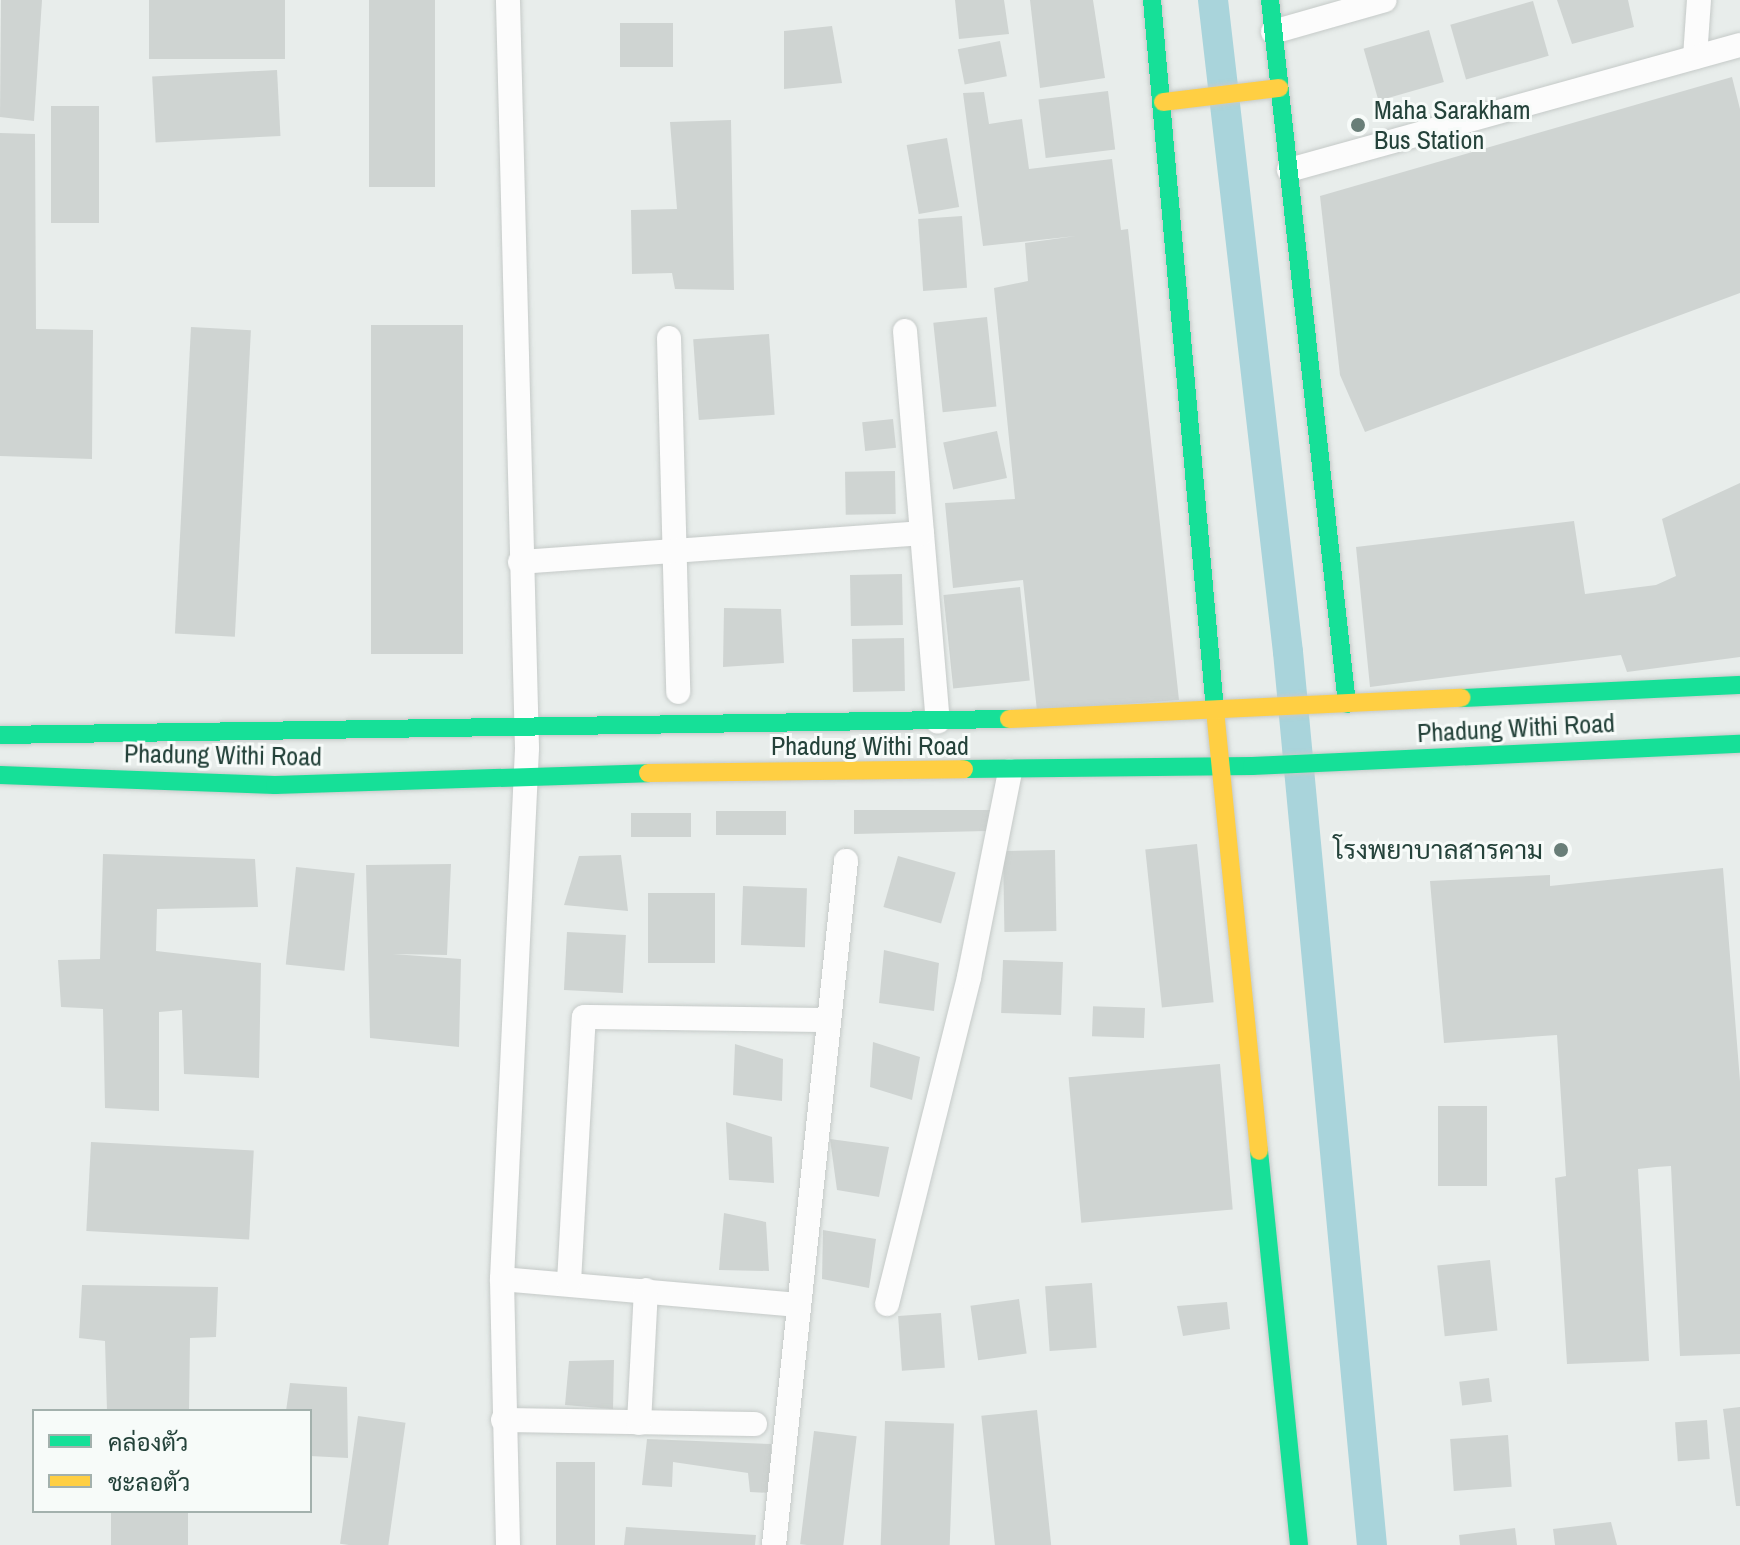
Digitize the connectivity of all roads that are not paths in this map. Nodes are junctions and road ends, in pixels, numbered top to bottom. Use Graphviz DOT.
graph roads {
  1 [pos="508,0"];
  2 [pos="1152,0"];
  3 [pos="1270,0"];
  4 [pos="1385,0"];
  5 [pos="1699,0"];
  6 [pos="1273,32"];
  7 [pos="1740,45"];
  8 [pos="1695,57"];
  9 [pos="1279,88"];
  10 [pos="1163,102"];
  11 [pos="1289,170"];
  12 [pos="905,331"];
  13 [pos="669,338"];
  14 [pos="922,533"];
  15 [pos="674,548"];
  16 [pos="520,562"];
  17 [pos="1740,685"];
  18 [pos="678,692"];
  19 [pos="1347,704"];
  20 [pos="1215,713"];
  21 [pos="938,722"];
  22 [pos="526,727"];
  23 [pos="0,735"];
  24 [pos="1740,744"];
  25 [pos="1220,767"];
  26 [pos="1010,771"];
  27 [pos="526,774"];
  28 [pos="0,775"];
  29 [pos="846,861"];
  30 [pos="828,1020"];
  31 [pos="502,1279"];
  32 [pos="569,1282"];
  33 [pos="646,1290"];
  34 [pos="887,1304"];
  35 [pos="798,1305"];
  36 [pos="503,1420"];
  37 [pos="639,1423"];
  38 [pos="755,1424"];
  39 [pos="508,1545"];
  40 [pos="774,1545"];
  41 [pos="1299,1545"];
  1 -- 16 [label="street"];
  2 -- 10 [label="main road"];
  3 -- 6 [label="main road"];
  4 -- 6 [label="street"];
  5 -- 8 [label="street"];
  6 -- 9 [label="main road"];
  7 -- 8 [label="street"];
  8 -- 11 [label="street"];
  9 -- 10 [label="main road"];
  9 -- 11 [label="main road"];
  10 -- 20 [label="main road"];
  11 -- 19 [label="main road"];
  12 -- 14 [label="street"];
  13 -- 15 [label="street"];
  14 -- 15 [label="street"];
  14 -- 21 [label="street"];
  15 -- 16 [label="street"];
  15 -- 18 [label="street"];
  16 -- 22 [label="street"];
  17 -- 19 [label="main road, Phadung Withi Road"];
  19 -- 20 [label="main road, Phadung Withi Road"];
  20 -- 21 [label="main road, Phadung Withi Road"];
  20 -- 25 [label="main road"];
  21 -- 22 [label="main road, Phadung Withi Road"];
  22 -- 23 [label="main road, Phadung Withi Road"];
  22 -- 27 [label="street"];
  24 -- 25 [label="main road, Phadung Withi Road"];
  25 -- 26 [label="main road, Phadung Withi Road"];
  25 -- 41 [label="main road"];
  26 -- 27 [label="main road, Phadung Withi Road"];
  26 -- 34 [label="street"];
  27 -- 28 [label="main road, Phadung Withi Road"];
  27 -- 31 [label="street"];
  29 -- 30 [label="street"];
  30 -- 32 [label="street"];
  30 -- 35 [label="street"];
  31 -- 32 [label="street"];
  31 -- 36 [label="street"];
  32 -- 33 [label="street"];
  33 -- 35 [label="street"];
  33 -- 37 [label="street"];
  35 -- 40 [label="street"];
  36 -- 37 [label="street"];
  36 -- 39 [label="street"];
  37 -- 38 [label="street"];
}
